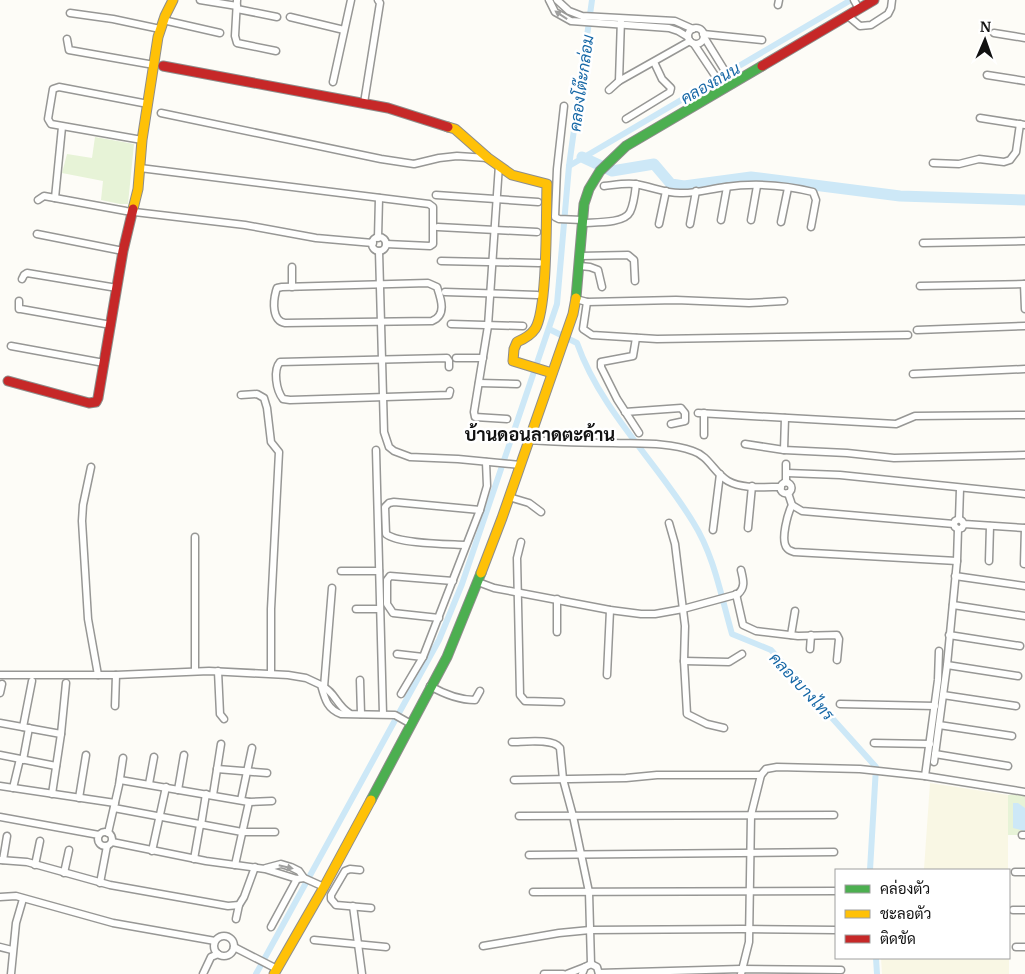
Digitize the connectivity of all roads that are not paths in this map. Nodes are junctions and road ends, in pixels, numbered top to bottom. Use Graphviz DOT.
graph roads {
  1 [pos="174,0"];
  2 [pos="200,0"];
  3 [pos="351,0"];
  4 [pos="378,0"];
  5 [pos="548,0"];
  6 [pos="557,0"];
  7 [pos="874,0"];
  8 [pos="892,0"];
  9 [pos="237,5"];
  10 [pos="856,5"];
  11 [pos="70,13"];
  12 [pos="290,16"];
  13 [pos="848,16"];
  14 [pos="277,18"];
  15 [pos="581,19"];
  16 [pos="621,22"];
  17 [pos="161,25"];
  18 [pos="693,29"];
  19 [pos="344,30"];
  20 [pos="994,33"];
  21 [pos="220,34"];
  22 [pos="704,35"];
  23 [pos="1025,38"];
  24 [pos="68,39"];
  25 [pos="762,40"];
  26 [pos="691,41"];
  27 [pos="276,51"];
  28 [pos="717,57"];
  29 [pos="654,62"];
  30 [pos="707,63"];
  31 [pos="158,66"];
  32 [pos="987,75"];
  33 [pos="619,81"];
  34 [pos="732,81"];
  35 [pos="1025,81"];
  36 [pos="332,82"];
  37 [pos="723,87"];
  38 [pos="609,90"];
  39 [pos="364,103"];
  40 [pos="148,104"];
  41 [pos="564,106"];
  42 [pos="161,113"];
  43 [pos="980,118"];
  44 [pos="626,119"];
  45 [pos="1022,125"];
  46 [pos="62,127"];
  47 [pos="142,140"];
  48 [pos="488,158"];
  49 [pos="934,163"];
  50 [pos="498,165"];
  51 [pos="140,168"];
  52 [pos="636,184"];
  53 [pos="604,186"];
  54 [pos="727,186"];
  55 [pos="758,186"];
  56 [pos="788,188"];
  57 [pos="666,191"];
  58 [pos="696,191"];
  59 [pos="436,194"];
  60 [pos="55,198"];
  61 [pos="379,198"];
  62 [pos="495,199"];
  63 [pos="38,200"];
  64 [pos="538,202"];
  65 [pos="132,212"];
  66 [pos="721,220"];
  67 [pos="751,220"];
  68 [pos="582,222"];
  69 [pos="781,222"];
  70 [pos="659,224"];
  71 [pos="690,224"];
  72 [pos="438,227"];
  73 [pos="811,227"];
  74 [pos="494,230"];
  75 [pos="537,232"];
  76 [pos="37,234"];
  77 [pos="378,238"];
  78 [pos="1025,241"];
  79 [pos="373,243"];
  80 [pos="923,243"];
  81 [pos="386,244"];
  82 [pos="123,251"];
  83 [pos="379,251"];
  84 [pos="580,256"];
  85 [pos="441,261"];
  86 [pos="492,262"];
  87 [pos="539,263"];
  88 [pos="580,266"];
  89 [pos="292,267"];
  90 [pos="22,279"];
  91 [pos="635,281"];
  92 [pos="1024,284"];
  93 [pos="380,285"];
  94 [pos="920,286"];
  95 [pos="292,287"];
  96 [pos="602,287"];
  97 [pos="117,288"];
  98 [pos="445,292"];
  99 [pos="490,294"];
  100 [pos="537,295"];
  101 [pos="576,299"];
  102 [pos="19,301"];
  103 [pos="784,301"];
  104 [pos="587,302"];
  105 [pos="1025,309"];
  106 [pos="380,321"];
  107 [pos="451,324"];
  108 [pos="111,325"];
  109 [pos="488,326"];
  110 [pos="523,326"];
  111 [pos="1025,326"];
  112 [pos="916,330"];
  113 [pos="908,335"];
  114 [pos="636,338"];
  115 [pos="11,346"];
  116 [pos="456,358"];
  117 [pos="483,358"];
  118 [pos="382,360"];
  119 [pos="104,363"];
  120 [pos="450,367"];
  121 [pos="1025,369"];
  122 [pos="551,372"];
  123 [pos="913,374"];
  124 [pos="8,380"];
  125 [pos="479,383"];
  126 [pos="517,384"];
  127 [pos="450,391"];
  128 [pos="241,395"];
  129 [pos="383,398"];
  130 [pos="625,412"];
  131 [pos="1025,415"];
  132 [pos="786,418"];
  133 [pos="507,419"];
  134 [pos="671,424"];
  135 [pos="639,433"];
  136 [pos="704,435"];
  137 [pos="528,440"];
  138 [pos="745,444"];
  139 [pos="376,450"];
  140 [pos="784,450"];
  141 [pos="1025,455"];
  142 [pos="486,462"];
  143 [pos="786,464"];
  144 [pos="516,465"];
  145 [pos="91,467"];
  146 [pos="787,473"];
  147 [pos="720,474"];
  148 [pos="786,482"];
  149 [pos="752,486"];
  150 [pos="781,488"];
  151 [pos="960,489"];
  152 [pos="788,493"];
  153 [pos="1025,494"];
  154 [pos="509,497"];
  155 [pos="792,505"];
  156 [pos="480,510"];
  157 [pos="541,512"];
  158 [pos="669,523"];
  159 [pos="959,524"];
  160 [pos="990,526"];
  161 [pos="748,528"];
  162 [pos="1025,528"];
  163 [pos="713,530"];
  164 [pos="195,537"];
  165 [pos="521,542"];
  166 [pos="465,545"];
  167 [pos="989,560"];
  168 [pos="957,561"];
  169 [pos="1024,564"];
  170 [pos="741,570"];
  171 [pos="341,571"];
  172 [pos="379,572"];
  173 [pos="955,576"];
  174 [pos="453,580"];
  175 [pos="478,582"];
  176 [pos="1025,586"];
  177 [pos="332,588"];
  178 [pos="517,591"];
  179 [pos="734,595"];
  180 [pos="557,599"];
  181 [pos="953,605"];
  182 [pos="356,609"];
  183 [pos="380,609"];
  184 [pos="683,609"];
  185 [pos="610,610"];
  186 [pos="795,611"];
  187 [pos="1025,616"];
  188 [pos="439,618"];
  189 [pos="557,632"];
  190 [pos="791,635"];
  191 [pos="811,635"];
  192 [pos="949,635"];
  193 [pos="1020,646"];
  194 [pos="810,649"];
  195 [pos="939,651"];
  196 [pos="397,654"];
  197 [pos="742,654"];
  198 [pos="423,657"];
  199 [pos="837,660"];
  200 [pos="684,661"];
  201 [pos="947,665"];
  202 [pos="218,671"];
  203 [pos="195,672"];
  204 [pos="271,673"];
  205 [pos="98,674"];
  206 [pos="0,675"];
  207 [pos="116,675"];
  208 [pos="607,675"];
  209 [pos="1018,676"];
  210 [pos="360,680"];
  211 [pos="32,681"];
  212 [pos="66,683"];
  213 [pos="2,684"];
  214 [pos="322,686"];
  215 [pos="430,686"];
  216 [pos="480,691"];
  217 [pos="0,693"];
  218 [pos="401,694"];
  219 [pos="943,695"];
  220 [pos="561,702"];
  221 [pos="840,704"];
  222 [pos="115,706"];
  223 [pos="935,706"];
  224 [pos="1016,706"];
  225 [pos="361,714"];
  226 [pos="383,714"];
  227 [pos="224,720"];
  228 [pos="409,722"];
  229 [pos="0,723"];
  230 [pos="939,725"];
  231 [pos="26,728"];
  232 [pos="724,728"];
  233 [pos="61,734"];
  234 [pos="1012,736"];
  235 [pos="512,742"];
  236 [pos="874,743"];
  237 [pos="221,744"];
  238 [pos="930,744"];
  239 [pos="252,748"];
  240 [pos="0,755"];
  241 [pos="86,755"];
  242 [pos="184,755"];
  243 [pos="154,757"];
  244 [pos="123,758"];
  245 [pos="21,759"];
  246 [pos="56,766"];
  247 [pos="1008,766"];
  248 [pos="217,769"];
  249 [pos="247,772"];
  250 [pos="267,773"];
  251 [pos="761,775"];
  252 [pos="925,776"];
  253 [pos="562,779"];
  254 [pos="120,780"];
  255 [pos="514,780"];
  256 [pos="149,784"];
  257 [pos="0,786"];
  258 [pos="166,787"];
  259 [pos="13,788"];
  260 [pos="178,790"];
  261 [pos="1025,792"];
  262 [pos="52,794"];
  263 [pos="209,794"];
  264 [pos="79,798"];
  265 [pos="242,800"];
  266 [pos="272,801"];
  267 [pos="249,802"];
  268 [pos="114,806"];
  269 [pos="751,815"];
  270 [pos="834,815"];
  271 [pos="519,816"];
  272 [pos="573,816"];
  273 [pos="0,817"];
  274 [pos="160,818"];
  275 [pos="200,825"];
  276 [pos="242,832"];
  277 [pos="275,832"];
  278 [pos="108,833"];
  279 [pos="99,835"];
  280 [pos="7,836"];
  281 [pos="40,841"];
  282 [pos="109,844"];
  283 [pos="70,850"];
  284 [pos="152,851"];
  285 [pos="834,852"];
  286 [pos="750,853"];
  287 [pos="582,854"];
  288 [pos="529,855"];
  289 [pos="194,858"];
  290 [pos="2,860"];
  291 [pos="35,865"];
  292 [pos="235,865"];
  293 [pos="255,867"];
  294 [pos="360,870"];
  295 [pos="1015,872"];
  296 [pos="1025,872"];
  297 [pos="64,873"];
  298 [pos="302,878"];
  299 [pos="100,883"];
  300 [pos="324,887"];
  301 [pos="750,891"];
  302 [pos="835,891"];
  303 [pos="533,892"];
  304 [pos="589,892"];
  305 [pos="0,897"];
  306 [pos="23,899"];
  307 [pos="239,905"];
  308 [pos="353,906"];
  309 [pos="371,908"];
  310 [pos="1013,910"];
  311 [pos="1025,910"];
  312 [pos="236,919"];
  313 [pos="271,927"];
  314 [pos="590,930"];
  315 [pos="749,930"];
  316 [pos="835,930"];
  317 [pos="314,940"];
  318 [pos="215,941"];
  319 [pos="358,945"];
  320 [pos="386,946"];
  321 [pos="483,946"];
  322 [pos="0,947"];
  323 [pos="1016,947"];
  324 [pos="1025,947"];
  325 [pos="234,948"];
  326 [pos="12,950"];
  327 [pos="218,954"];
  328 [pos="588,965"];
  329 [pos="274,970"];
  330 [pos="841,970"];
  331 [pos="741,972"];
  332 [pos="632,973"];
  333 [pos="11,974"];
  334 [pos="203,974"];
  335 [pos="362,974"];
  336 [pos="544,974"];
  337 [pos="565,974"];
  338 [pos="582,974"];
  339 [pos="599,974"];
  1 -- 17 [label="street"];
  2 -- 9 [label="street"];
  3 -- 19 [label="street"];
  4 -- 39 [label="street"];
  15 -- 5 [label="street, one-way"];
  6 -- 15 [label="street"];
  7 -- 10 [label="street"];
  8 -- 13 [label="street"];
  9 -- 14 [label="street"];
  9 -- 27 [label="street"];
  10 -- 13 [label="street"];
  11 -- 17 [label="street"];
  12 -- 19 [label="street"];
  13 -- 34 [label="street"];
  15 -- 16 [label="street"];
  16 -- 18 [label="street"];
  16 -- 26 [label="street"];
  16 -- 33 [label="street"];
  17 -- 21 [label="street"];
  17 -- 31 [label="street"];
  18 -- 22 [label="street"];
  18 -- 26 [label="street"];
  19 -- 36 [label="street"];
  20 -- 23 [label="street"];
  22 -- 25 [label="street"];
  22 -- 26 [label="street"];
  22 -- 28 [label="street"];
  24 -- 31 [label="street"];
  26 -- 29 [label="street"];
  26 -- 30 [label="street"];
  28 -- 30 [label="street"];
  28 -- 34 [label="street"];
  29 -- 33 [label="street"];
  29 -- 44 [label="street"];
  30 -- 37 [label="street"];
  31 -- 39 [label="street"];
  31 -- 40 [label="street"];
  32 -- 35 [label="street"];
  33 -- 38 [label="street"];
  34 -- 37 [label="street"];
  37 -- 68 [label="street"];
  39 -- 48 [label="street"];
  40 -- 46 [label="street"];
  40 -- 47 [label="street"];
  41 -- 68 [label="street"];
  42 -- 48 [label="street"];
  43 -- 45 [label="street"];
  45 -- 49 [label="street"];
  46 -- 47 [label="street"];
  46 -- 60 [label="street"];
  47 -- 51 [label="street"];
  48 -- 50 [label="street"];
  50 -- 62 [label="street"];
  50 -- 122 [label="street"];
  51 -- 61 [label="street"];
  51 -- 65 [label="street"];
  52 -- 53 [label="street"];
  52 -- 57 [label="street"];
  52 -- 68 [label="street"];
  54 -- 55 [label="street"];
  54 -- 58 [label="street"];
  54 -- 66 [label="street"];
  55 -- 56 [label="street"];
  55 -- 67 [label="street"];
  56 -- 69 [label="street"];
  56 -- 73 [label="street"];
  57 -- 58 [label="street"];
  57 -- 70 [label="street"];
  58 -- 71 [label="street"];
  59 -- 62 [label="street"];
  60 -- 63 [label="street"];
  60 -- 65 [label="street"];
  61 -- 77 [label="street"];
  61 -- 81 [label="street"];
  62 -- 64 [label="street"];
  62 -- 74 [label="street"];
  65 -- 79 [label="street"];
  65 -- 82 [label="street"];
  68 -- 84 [label="street"];
  72 -- 74 [label="street"];
  74 -- 75 [label="street"];
  74 -- 86 [label="street"];
  76 -- 82 [label="street"];
  77 -- 79 [label="street"];
  77 -- 81 [label="street"];
  78 -- 80 [label="street"];
  79 -- 83 [label="street"];
  81 -- 83 [label="street"];
  82 -- 97 [label="street"];
  83 -- 93 [label="street"];
  84 -- 88 [label="street"];
  84 -- 91 [label="street"];
  85 -- 86 [label="street"];
  86 -- 87 [label="street"];
  86 -- 99 [label="street"];
  88 -- 96 [label="street"];
  88 -- 101 [label="street"];
  89 -- 95 [label="street"];
  90 -- 97 [label="street"];
  92 -- 94 [label="street"];
  92 -- 105 [label="street"];
  93 -- 95 [label="street"];
  93 -- 106 [label="street"];
  93 -- 106 [label="street"];
  95 -- 106 [label="street"];
  97 -- 108 [label="street"];
  98 -- 99 [label="street"];
  99 -- 100 [label="street"];
  99 -- 109 [label="street"];
  101 -- 104 [label="street"];
  101 -- 122 [label="street"];
  102 -- 108 [label="street"];
  103 -- 104 [label="street"];
  104 -- 114 [label="street"];
  106 -- 118 [label="street"];
  107 -- 109 [label="street"];
  108 -- 119 [label="street"];
  109 -- 110 [label="street"];
  109 -- 117 [label="street"];
  111 -- 112 [label="street"];
  113 -- 114 [label="street"];
  114 -- 130 [label="street"];
  115 -- 119 [label="street"];
  116 -- 117 [label="street"];
  117 -- 125 [label="street"];
  118 -- 120 [label="street"];
  118 -- 129 [label="street"];
  118 -- 129 [label="street"];
  119 -- 124 [label="street"];
  121 -- 123 [label="street"];
  122 -- 137 [label="street"];
  125 -- 126 [label="street"];
  125 -- 133 [label="street"];
  127 -- 129 [label="street"];
  128 -- 204 [label="street"];
  129 -- 142 [label="street"];
  130 -- 134 [label="street"];
  130 -- 135 [label="street"];
  131 -- 132 [label="street"];
  132 -- 136 [label="street"];
  132 -- 140 [label="street"];
  137 -- 144 [label="street"];
  137 -- 147 [label="street"];
  138 -- 140 [label="street"];
  139 -- 172 [label="street"];
  140 -- 141 [label="street"];
  142 -- 144 [label="street"];
  142 -- 156 [label="street"];
  143 -- 146 [label="street"];
  144 -- 154 [label="street"];
  145 -- 205 [label="street"];
  146 -- 148 [label="street"];
  146 -- 151 [label="street"];
  147 -- 149 [label="street"];
  147 -- 163 [label="street"];
  148 -- 150 [label="street"];
  148 -- 152 [label="street"];
  149 -- 150 [label="street"];
  149 -- 161 [label="street"];
  150 -- 152 [label="street"];
  151 -- 153 [label="street"];
  151 -- 159 [label="street"];
  152 -- 155 [label="street"];
  154 -- 157 [label="street"];
  154 -- 175 [label="street"];
  155 -- 159 [label="street"];
  155 -- 168 [label="street"];
  156 -- 166 [label="street"];
  156 -- 166 [label="street"];
  158 -- 184 [label="street"];
  159 -- 160 [label="street"];
  159 -- 168 [label="street"];
  160 -- 162 [label="street"];
  160 -- 167 [label="street"];
  162 -- 169 [label="street"];
  164 -- 203 [label="street"];
  165 -- 178 [label="street"];
  166 -- 174 [label="street"];
  168 -- 173 [label="street"];
  170 -- 179 [label="street"];
  171 -- 172 [label="street"];
  172 -- 183 [label="street"];
  173 -- 176 [label="street"];
  173 -- 181 [label="street"];
  174 -- 188 [label="street"];
  174 -- 188 [label="street"];
  175 -- 178 [label="street"];
  175 -- 215 [label="street"];
  177 -- 214 [label="street"];
  178 -- 180 [label="street"];
  178 -- 220 [label="street"];
  179 -- 184 [label="street"];
  179 -- 190 [label="street"];
  180 -- 185 [label="street"];
  180 -- 189 [label="street"];
  181 -- 187 [label="street"];
  181 -- 192 [label="street"];
  182 -- 183 [label="street"];
  183 -- 226 [label="street"];
  184 -- 185 [label="street"];
  184 -- 200 [label="street"];
  185 -- 208 [label="street"];
  186 -- 190 [label="street"];
  188 -- 198 [label="street"];
  190 -- 191 [label="street"];
  191 -- 194 [label="street"];
  191 -- 199 [label="street"];
  192 -- 193 [label="street"];
  192 -- 201 [label="street"];
  195 -- 223 [label="street"];
  196 -- 198 [label="street"];
  197 -- 200 [label="street"];
  198 -- 218 [label="street"];
  200 -- 232 [label="street"];
  201 -- 209 [label="street"];
  201 -- 219 [label="street"];
  202 -- 203 [label="street"];
  202 -- 204 [label="street"];
  202 -- 227 [label="street"];
  203 -- 207 [label="street"];
  204 -- 214 [label="street"];
  205 -- 206 [label="street"];
  205 -- 207 [label="street"];
  207 -- 222 [label="street"];
  210 -- 225 [label="street"];
  211 -- 231 [label="street"];
  212 -- 233 [label="street"];
  213 -- 217 [label="street"];
  214 -- 225 [label="street"];
  215 -- 216 [label="street"];
  215 -- 228 [label="street"];
  219 -- 224 [label="street"];
  219 -- 230 [label="street"];
  221 -- 223 [label="street"];
  223 -- 238 [label="street"];
  225 -- 226 [label="street"];
  226 -- 228 [label="street"];
  228 -- 300 [label="street"];
  229 -- 231 [label="street"];
  230 -- 234 [label="street"];
  230 -- 247 [label="street"];
  231 -- 233 [label="street"];
  231 -- 245 [label="street"];
  233 -- 246 [label="street"];
  235 -- 253 [label="street"];
  236 -- 238 [label="street"];
  237 -- 248 [label="street"];
  238 -- 252 [label="street"];
  239 -- 249 [label="street"];
  240 -- 245 [label="street"];
  241 -- 264 [label="street"];
  242 -- 260 [label="street"];
  243 -- 256 [label="street"];
  244 -- 254 [label="street"];
  245 -- 246 [label="street"];
  245 -- 259 [label="street"];
  246 -- 262 [label="street"];
  248 -- 249 [label="street"];
  248 -- 263 [label="street"];
  249 -- 250 [label="street"];
  249 -- 265 [label="street"];
  251 -- 252 [label="street"];
  251 -- 253 [label="street"];
  251 -- 269 [label="street"];
  252 -- 261 [label="street"];
  253 -- 255 [label="street"];
  253 -- 272 [label="street"];
  254 -- 256 [label="street"];
  254 -- 268 [label="street"];
  256 -- 258 [label="street"];
  257 -- 259 [label="street"];
  258 -- 260 [label="street"];
  258 -- 274 [label="street"];
  259 -- 262 [label="street"];
  260 -- 263 [label="street"];
  262 -- 264 [label="street"];
  263 -- 265 [label="street"];
  263 -- 275 [label="street"];
  264 -- 268 [label="street"];
  265 -- 267 [label="street"];
  266 -- 267 [label="street"];
  267 -- 276 [label="street"];
  268 -- 274 [label="street"];
  268 -- 278 [label="street"];
  269 -- 270 [label="street"];
  269 -- 272 [label="street"];
  269 -- 286 [label="street"];
  271 -- 272 [label="street"];
  272 -- 287 [label="street"];
  273 -- 279 [label="street"];
  274 -- 275 [label="street"];
  274 -- 284 [label="street"];
  275 -- 276 [label="street"];
  275 -- 289 [label="street"];
  276 -- 277 [label="street"];
  276 -- 292 [label="street"];
  278 -- 279 [label="street"];
  278 -- 282 [label="street"];
  279 -- 282 [label="street"];
  280 -- 290 [label="street"];
  281 -- 291 [label="street"];
  282 -- 284 [label="street"];
  282 -- 299 [label="street"];
  283 -- 297 [label="street"];
  284 -- 289 [label="street"];
  285 -- 286 [label="street"];
  286 -- 287 [label="street"];
  286 -- 301 [label="street"];
  287 -- 288 [label="street"];
  287 -- 304 [label="street"];
  289 -- 292 [label="street"];
  290 -- 291 [label="street"];
  291 -- 297 [label="street"];
  292 -- 293 [label="street"];
  293 -- 298 [label="street"];
  293 -- 307 [label="street"];
  294 -- 308 [label="street"];
  295 -- 296 [label="street"];
  297 -- 299 [label="street"];
  298 -- 300 [label="street"];
  298 -- 313 [label="street"];
  299 -- 307 [label="street"];
  300 -- 329 [label="street"];
  301 -- 302 [label="street"];
  301 -- 304 [label="street"];
  301 -- 315 [label="street"];
  303 -- 304 [label="street"];
  304 -- 314 [label="street"];
  305 -- 306 [label="street"];
  306 -- 318 [label="street"];
  306 -- 326 [label="street"];
  307 -- 312 [label="street"];
  308 -- 309 [label="street"];
  308 -- 319 [label="street"];
  310 -- 311 [label="street"];
  314 -- 315 [label="street"];
  314 -- 321 [label="street"];
  314 -- 328 [label="street"];
  315 -- 316 [label="street"];
  315 -- 331 [label="street"];
  317 -- 319 [label="street"];
  318 -- 325 [label="street"];
  318 -- 327 [label="street"];
  319 -- 320 [label="street"];
  319 -- 335 [label="street"];
  322 -- 326 [label="street"];
  323 -- 324 [label="street"];
  325 -- 327 [label="street"];
  325 -- 329 [label="street"];
  326 -- 333 [label="street"];
  327 -- 334 [label="street"];
  328 -- 337 [label="street"];
  328 -- 338 [label="street"];
  328 -- 339 [label="street"];
  330 -- 331 [label="street"];
  331 -- 332 [label="street"];
  332 -- 339 [label="street"];
  336 -- 337 [label="street"];
}
